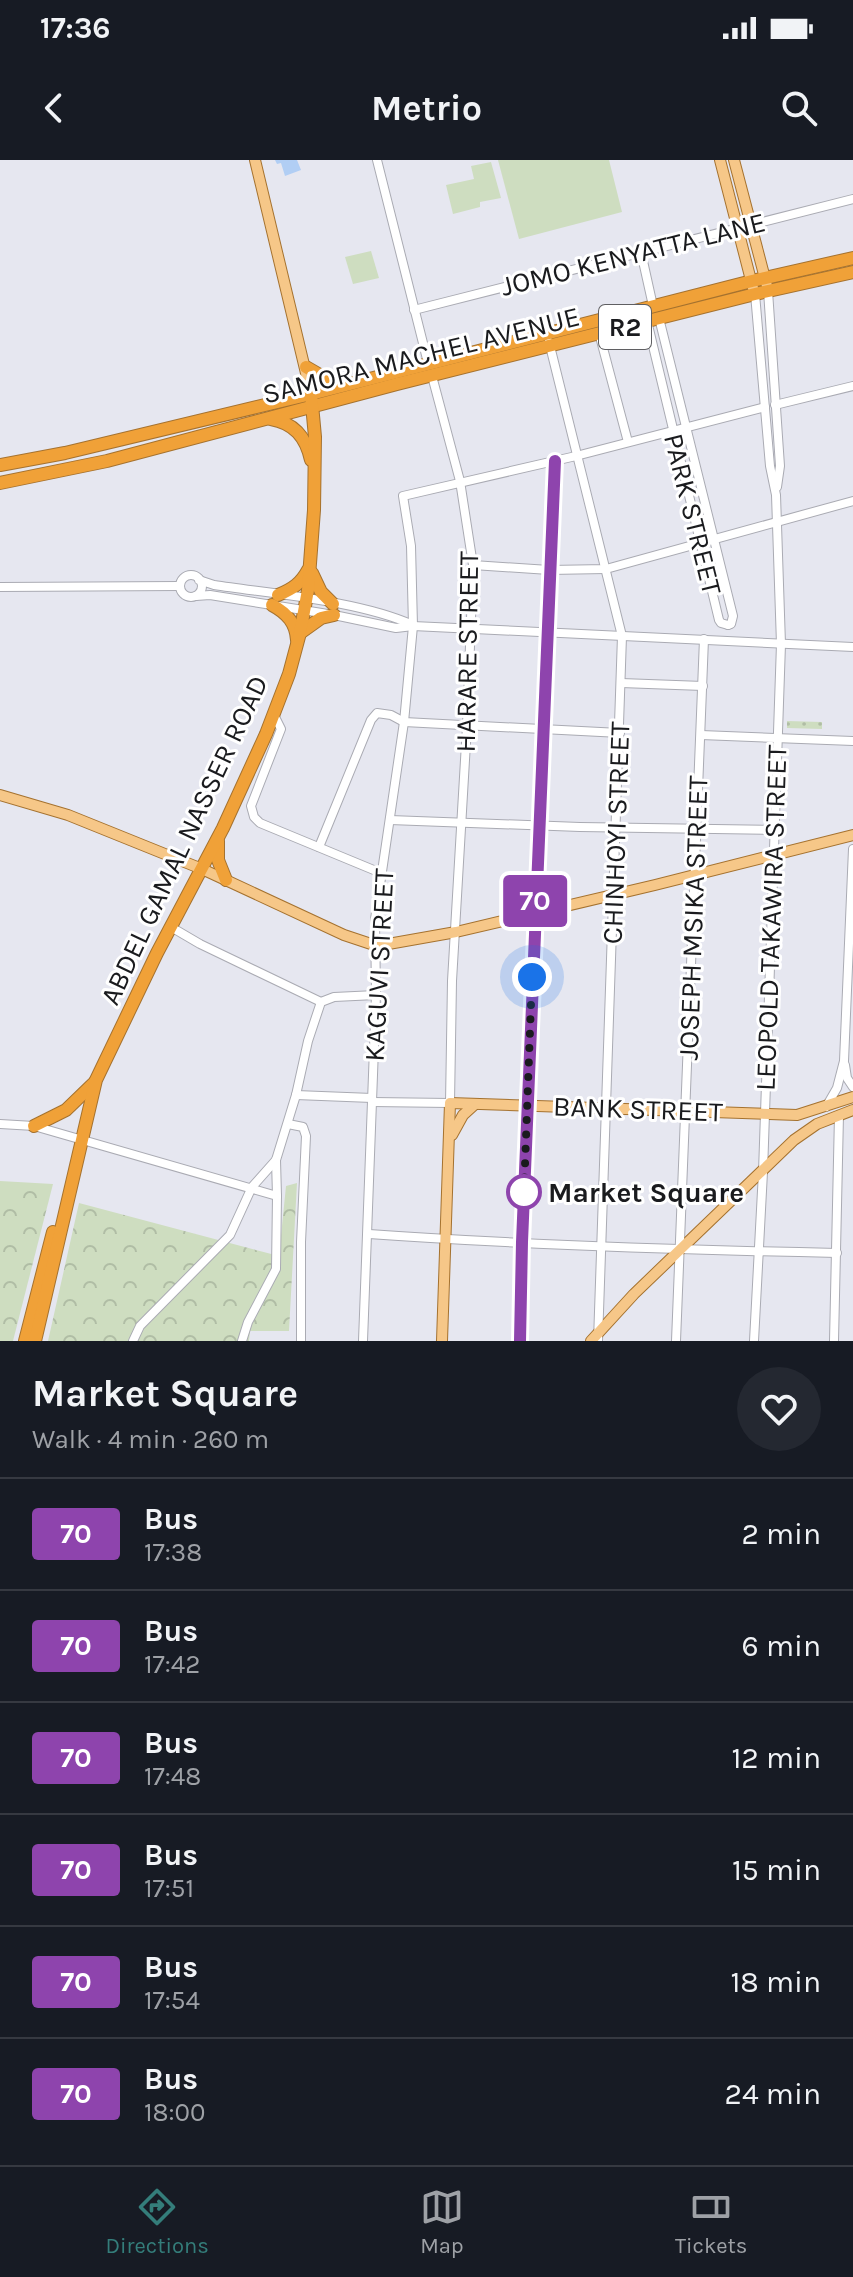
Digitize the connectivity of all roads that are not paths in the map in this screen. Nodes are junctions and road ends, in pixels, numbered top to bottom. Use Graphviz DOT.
graph roads {
  1 [pos="255,160"];
  2 [pos="377,160"];
  3 [pos="720,160"];
  4 [pos="734,160"];
  5 [pos="853,199"];
  6 [pos="752,223"];
  7 [pos="737,226"];
  8 [pos="641,252"];
  9 [pos="853,258"];
  10 [pos="853,272"];
  11 [pos="760,286"];
  12 [pos="414,310"];
  13 [pos="653,315"];
  14 [pos="599,333"];
  15 [pos="549,340"];
  16 [pos="306,367"];
  17 [pos="430,370"];
  18 [pos="337,385"];
  19 [pos="853,386"];
  20 [pos="312,400"];
  21 [pos="775,405"];
  22 [pos="765,407"];
  23 [pos="268,419"];
  24 [pos="685,427"];
  25 [pos="672,430"];
  26 [pos="628,442"];
  27 [pos="576,456"];
  28 [pos="555,461"];
  29 [pos="0,465"];
  30 [pos="314,474"];
  31 [pos="460,481"];
  32 [pos="0,483"];
  33 [pos="776,495"];
  34 [pos="853,501"];
  35 [pos="778,520"];
  36 [pos="712,538"];
  37 [pos="700,542"];
  38 [pos="473,565"];
  39 [pos="310,567"];
  40 [pos="606,569"];
  41 [pos="549,570"];
  42 [pos="199,580"];
  43 [pos="180,586"];
  44 [pos="0,587"];
  45 [pos="196,596"];
  46 [pos="275,600"];
  47 [pos="306,605"];
  48 [pos="333,609"];
  49 [pos="728,625"];
  50 [pos="413,626"];
  51 [pos="471,629"];
  52 [pos="547,632"];
  53 [pos="622,636"];
  54 [pos="299,638"];
  55 [pos="704,639"];
  56 [pos="728,641"];
  57 [pos="781,644"];
  58 [pos="853,647"];
  59 [pos="621,683"];
  60 [pos="703,686"];
  61 [pos="274,715"];
  62 [pos="404,722"];
  63 [pos="467,726"];
  64 [pos="543,728"];
  65 [pos="620,733"];
  66 [pos="701,735"];
  67 [pos="777,739"];
  68 [pos="853,741"];
  69 [pos="0,795"];
  70 [pos="390,820"];
  71 [pos="461,823"];
  72 [pos="539,824"];
  73 [pos="617,827"];
  74 [pos="695,829"];
  75 [pos="775,830"];
  76 [pos="853,835"];
  77 [pos="218,837"];
  78 [pos="319,847"];
  79 [pos="853,849"];
  80 [pos="774,853"];
  81 [pos="202,869"];
  82 [pos="381,873"];
  83 [pos="694,874"];
  84 [pos="226,880"];
  85 [pos="614,895"];
  86 [pos="534,913"];
  87 [pos="171,927"];
  88 [pos="456,932"];
  89 [pos="377,946"];
  90 [pos="376,995"];
  91 [pos="321,1002"];
  92 [pos="844,1061"];
  93 [pos="96,1080"];
  94 [pos="853,1087"];
  95 [pos="296,1095"];
  96 [pos="853,1097"];
  97 [pos="372,1100"];
  98 [pos="450,1103"];
  99 [pos="474,1105"];
  100 [pos="527,1105"];
  101 [pos="826,1107"];
  102 [pos="607,1108"];
  103 [pos="853,1110"];
  104 [pos="685,1111"];
  105 [pos="764,1115"];
  106 [pos="839,1115"];
  107 [pos="0,1124"];
  108 [pos="288,1124"];
  109 [pos="34,1126"];
  110 [pos="82,1139"];
  111 [pos="449,1142"];
  112 [pos="78,1158"];
  113 [pos="276,1160"];
  114 [pos="763,1172"];
  115 [pos="252,1187"];
  116 [pos="277,1196"];
  117 [pos="369,1234"];
  118 [pos="446,1240"];
  119 [pos="522,1242"];
  120 [pos="602,1246"];
  121 [pos="680,1250"];
  122 [pos="759,1252"];
  123 [pos="837,1253"];
  124 [pos="596,1339"];
  125 [pos="25,1341"];
  126 [pos="35,1341"];
  127 [pos="133,1341"];
  128 [pos="242,1341"];
  129 [pos="301,1341"];
  130 [pos="363,1341"];
  131 [pos="442,1341"];
  132 [pos="520,1341"];
  133 [pos="676,1341"];
  134 [pos="754,1341"];
  135 [pos="834,1341"];
  1 -- 16 [label="main road"];
  2 -- 12 [label="street, HARARE STREET"];
  3 -- 7 [label="main road, LEOPOLD TAKAWIRA STREET"];
  4 -- 6 [label="main road, LEOPOLD TAKAWIRA STREET"];
  5 -- 6 [label="street, JOMO KENYATTA LANE"];
  6 -- 7 [label="street, JOMO KENYATTA LANE"];
  6 -- 11 [label="main road, LEOPOLD TAKAWIRA STREET"];
  7 -- 8 [label="street, JOMO KENYATTA LANE"];
  7 -- 11 [label="main road, LEOPOLD TAKAWIRA STREET"];
  8 -- 12 [label="street, JOMO KENYATTA LANE"];
  8 -- 13 [label="street"];
  9 -- 11 [label="highway, SAMORA MACHEL AVENUE / R2"];
  10 -- 11 [label="highway, SAMORA MACHEL AVENUE / R2"];
  11 -- 13 [label="highway, SAMORA MACHEL AVENUE / R2"];
  11 -- 21 [label="street, LEOPOLD TAKAWIRA STREET"];
  11 -- 22 [label="street, LEOPOLD TAKAWIRA STREET"];
  12 -- 17 [label="street, HARARE STREET"];
  13 -- 14 [label="highway, SAMORA MACHEL AVENUE / R2"];
  13 -- 15 [label="highway, SAMORA MACHEL AVENUE / R2"];
  13 -- 24 [label="street, PARK STREET"];
  13 -- 25 [label="street, PARK STREET"];
  14 -- 15 [label="highway, SAMORA MACHEL AVENUE / R2"];
  14 -- 26 [label="street"];
  15 -- 17 [label="highway, SAMORA MACHEL AVENUE / R2"];
  15 -- 27 [label="street, CHINHOYI STREET"];
  16 -- 18 [label="highway"];
  16 -- 20 [label="main road"];
  17 -- 18 [label="highway, SAMORA MACHEL AVENUE / R2"];
  17 -- 20 [label="highway, SAMORA MACHEL AVENUE / R2"];
  17 -- 31 [label="street, HARARE STREET"];
  18 -- 20 [label="highway, SAMORA MACHEL AVENUE / R2"];
  19 -- 21 [label="street"];
  20 -- 23 [label="highway, SAMORA MACHEL AVENUE / R2"];
  20 -- 29 [label="highway, SAMORA MACHEL AVENUE / R2"];
  20 -- 30 [label="highway, ABDEL GAMAL NASSER ROAD"];
  21 -- 33 [label="street, LEOPOLD TAKAWIRA STREET"];
  22 -- 24 [label="street"];
  22 -- 33 [label="street, LEOPOLD TAKAWIRA STREET"];
  23 -- 30 [label="highway"];
  23 -- 32 [label="highway, SAMORA MACHEL AVENUE / R2"];
  24 -- 25 [label="street"];
  24 -- 36 [label="street, PARK STREET"];
  25 -- 26 [label="street"];
  25 -- 37 [label="street, PARK STREET"];
  26 -- 27 [label="street"];
  27 -- 28 [label="street"];
  27 -- 40 [label="street, CHINHOYI STREET"];
  28 -- 31 [label="street"];
  28 -- 41 [label="street"];
  30 -- 39 [label="highway, ABDEL GAMAL NASSER ROAD"];
  31 -- 38 [label="street, HARARE STREET"];
  31 -- 50 [label="street, KAGUVI STREET"];
  33 -- 35 [label="street, LEOPOLD TAKAWIRA STREET"];
  34 -- 35 [label="street"];
  35 -- 36 [label="street"];
  35 -- 57 [label="street, LEOPOLD TAKAWIRA STREET"];
  36 -- 37 [label="street"];
  36 -- 49 [label="street, PARK STREET"];
  37 -- 40 [label="street"];
  37 -- 49 [label="street, PARK STREET"];
  38 -- 41 [label="street"];
  38 -- 51 [label="street, HARARE STREET"];
  39 -- 46 [label="highway"];
  39 -- 47 [label="highway, ABDEL GAMAL NASSER ROAD"];
  39 -- 48 [label="highway"];
  40 -- 41 [label="street"];
  40 -- 53 [label="street, CHINHOYI STREET"];
  41 -- 52 [label="street"];
  42 -- 43 [label="street"];
  42 -- 45 [label="street"];
  42 -- 46 [label="street"];
  43 -- 44 [label="street"];
  43 -- 45 [label="street"];
  45 -- 46 [label="street"];
  46 -- 47 [label="street"];
  46 -- 54 [label="highway"];
  47 -- 48 [label="street"];
  47 -- 54 [label="highway, ABDEL GAMAL NASSER ROAD"];
  48 -- 50 [label="street"];
  48 -- 54 [label="highway"];
  49 -- 56 [label="street"];
  50 -- 51 [label="street"];
  50 -- 62 [label="street, KAGUVI STREET"];
  51 -- 52 [label="street"];
  51 -- 63 [label="street, HARARE STREET"];
  52 -- 53 [label="street"];
  52 -- 64 [label="street"];
  53 -- 55 [label="street"];
  53 -- 59 [label="street, CHINHOYI STREET"];
  54 -- 61 [label="highway, ABDEL GAMAL NASSER ROAD"];
  55 -- 56 [label="street"];
  55 -- 60 [label="street, JOSEPH MSIKA STREET"];
  56 -- 57 [label="street"];
  57 -- 58 [label="street"];
  57 -- 67 [label="street, LEOPOLD TAKAWIRA STREET"];
  59 -- 60 [label="street"];
  59 -- 65 [label="street, CHINHOYI STREET"];
  60 -- 66 [label="street, JOSEPH MSIKA STREET"];
  61 -- 77 [label="highway, ABDEL GAMAL NASSER ROAD"];
  61 -- 78 [label="street"];
  62 -- 63 [label="street"];
  62 -- 70 [label="street, KAGUVI STREET"];
  62 -- 78 [label="street"];
  63 -- 64 [label="street"];
  63 -- 71 [label="street, HARARE STREET"];
  64 -- 65 [label="street"];
  64 -- 72 [label="street"];
  65 -- 73 [label="street, CHINHOYI STREET"];
  66 -- 67 [label="street"];
  66 -- 74 [label="street, JOSEPH MSIKA STREET"];
  67 -- 68 [label="street"];
  67 -- 75 [label="street, LEOPOLD TAKAWIRA STREET"];
  69 -- 81 [label="main road"];
  70 -- 71 [label="street"];
  70 -- 82 [label="street, KAGUVI STREET"];
  71 -- 72 [label="street"];
  71 -- 88 [label="street, HARARE STREET"];
  72 -- 73 [label="street"];
  72 -- 86 [label="street"];
  73 -- 74 [label="street"];
  73 -- 85 [label="street, CHINHOYI STREET"];
  74 -- 75 [label="street"];
  74 -- 83 [label="street, JOSEPH MSIKA STREET"];
  75 -- 80 [label="street, LEOPOLD TAKAWIRA STREET"];
  76 -- 80 [label="main road"];
  77 -- 81 [label="highway, ABDEL GAMAL NASSER ROAD"];
  77 -- 84 [label="highway"];
  78 -- 82 [label="street"];
  79 -- 92 [label="street"];
  80 -- 83 [label="main road"];
  80 -- 105 [label="street, LEOPOLD TAKAWIRA STREET"];
  81 -- 84 [label="main road"];
  81 -- 87 [label="highway, ABDEL GAMAL NASSER ROAD"];
  82 -- 89 [label="street, KAGUVI STREET"];
  83 -- 85 [label="main road"];
  83 -- 104 [label="street, JOSEPH MSIKA STREET"];
  84 -- 89 [label="main road"];
  85 -- 86 [label="main road"];
  85 -- 102 [label="street, CHINHOYI STREET"];
  86 -- 88 [label="main road"];
  86 -- 100 [label="street"];
  87 -- 91 [label="street"];
  87 -- 93 [label="highway, ABDEL GAMAL NASSER ROAD"];
  88 -- 89 [label="main road"];
  88 -- 98 [label="street"];
  89 -- 90 [label="street, KAGUVI STREET"];
  90 -- 91 [label="street"];
  90 -- 97 [label="street, KAGUVI STREET"];
  91 -- 95 [label="street"];
  92 -- 94 [label="street"];
  92 -- 101 [label="street"];
  93 -- 109 [label="highway"];
  93 -- 110 [label="highway, ABDEL GAMAL NASSER ROAD"];
  95 -- 97 [label="street, BANK STREET"];
  95 -- 108 [label="street"];
  96 -- 101 [label="main road, BANK STREET"];
  97 -- 98 [label="street, BANK STREET"];
  97 -- 117 [label="street, KAGUVI STREET"];
  98 -- 99 [label="main road, BANK STREET"];
  98 -- 111 [label="main road"];
  99 -- 100 [label="main road, BANK STREET"];
  99 -- 111 [label="main road"];
  100 -- 102 [label="main road, BANK STREET"];
  100 -- 119 [label="street"];
  101 -- 105 [label="main road, BANK STREET"];
  102 -- 104 [label="main road, BANK STREET"];
  102 -- 120 [label="street, CHINHOYI STREET"];
  103 -- 106 [label="main road"];
  104 -- 105 [label="main road, BANK STREET"];
  104 -- 121 [label="street, JOSEPH MSIKA STREET"];
  105 -- 114 [label="street, LEOPOLD TAKAWIRA STREET"];
  106 -- 114 [label="main road"];
  106 -- 123 [label="street"];
  107 -- 109 [label="street"];
  108 -- 113 [label="street"];
  108 -- 129 [label="street"];
  109 -- 110 [label="street"];
  110 -- 112 [label="highway, ABDEL GAMAL NASSER ROAD"];
  110 -- 115 [label="street"];
  111 -- 118 [label="main road"];
  112 -- 125 [label="highway, ABDEL GAMAL NASSER ROAD"];
  112 -- 126 [label="highway, ABDEL GAMAL NASSER ROAD"];
  113 -- 115 [label="street"];
  113 -- 116 [label="street"];
  114 -- 121 [label="main road"];
  114 -- 122 [label="street, LEOPOLD TAKAWIRA STREET"];
  115 -- 116 [label="street"];
  115 -- 127 [label="street"];
  116 -- 128 [label="street"];
  117 -- 118 [label="street"];
  117 -- 130 [label="street, KAGUVI STREET"];
  118 -- 119 [label="street"];
  118 -- 131 [label="main road"];
  119 -- 120 [label="street"];
  119 -- 132 [label="street"];
  120 -- 121 [label="street"];
  120 -- 124 [label="street, CHINHOYI STREET"];
  121 -- 122 [label="street"];
  121 -- 124 [label="main road"];
  121 -- 133 [label="street, JOSEPH MSIKA STREET"];
  122 -- 123 [label="street"];
  122 -- 134 [label="street, LEOPOLD TAKAWIRA STREET"];
  123 -- 135 [label="street"];
}
